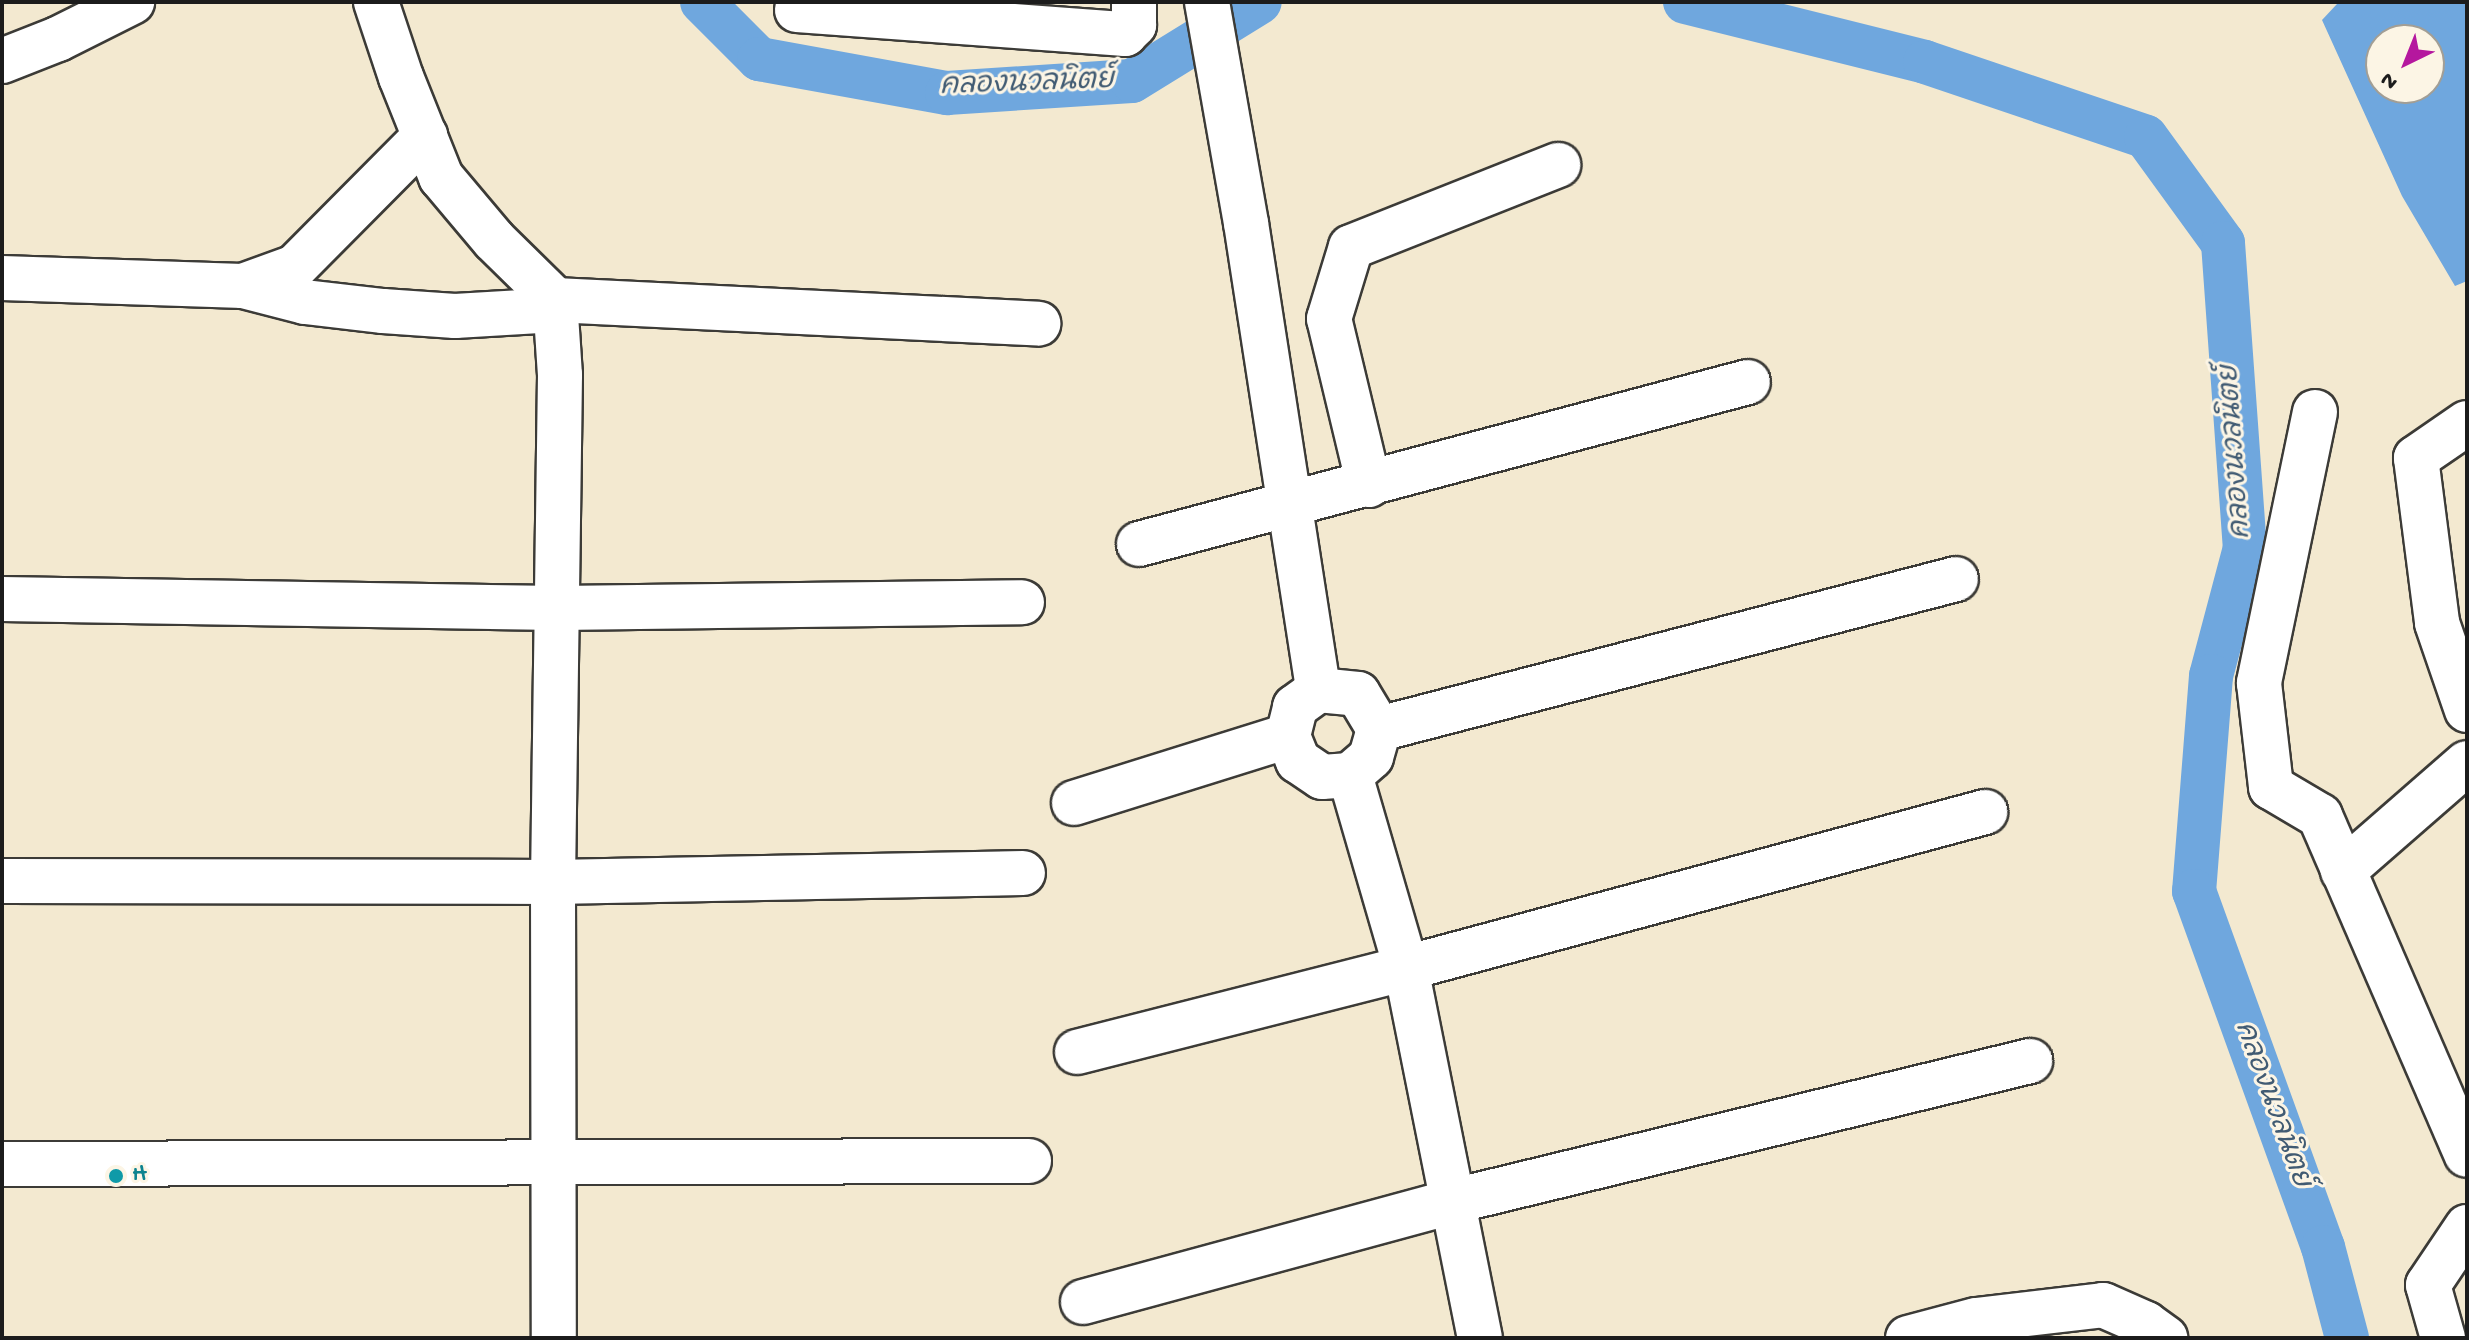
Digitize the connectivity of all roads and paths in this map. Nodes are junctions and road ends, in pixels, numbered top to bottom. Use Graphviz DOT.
graph roads {
  1 [pos="132,2"];
  2 [pos="376,2"];
  3 [pos="1134,2"];
  4 [pos="1207,2"];
  5 [pos="797,10"];
  6 [pos="2,61"];
  7 [pos="425,136"];
  8 [pos="1558,165"];
  9 [pos="2,278"];
  10 [pos="243,286"];
  11 [pos="555,305"];
  12 [pos="1038,324"];
  13 [pos="1748,382"];
  14 [pos="2315,412"];
  15 [pos="2467,423"];
  16 [pos="1369,485"];
  17 [pos="1290,506"];
  18 [pos="1139,544"];
  19 [pos="1956,579"];
  20 [pos="2,599"];
  21 [pos="1022,602"];
  22 [pos="558,608"];
  23 [pos="1318,690"];
  24 [pos="2467,710"];
  25 [pos="1379,729"];
  26 [pos="1288,736"];
  27 [pos="2467,763"];
  28 [pos="1350,775"];
  29 [pos="1074,803"];
  30 [pos="1985,812"];
  31 [pos="2343,871"];
  32 [pos="1023,873"];
  33 [pos="2,881"];
  34 [pos="553,882"];
  35 [pos="1406,968"];
  36 [pos="1077,1052"];
  37 [pos="2030,1061"];
  38 [pos="2467,1155"];
  39 [pos="1029,1161"];
  40 [pos="553,1163"];
  41 [pos="2,1164"];
  42 [pos="1454,1201"];
  43 [pos="2467,1227"];
  44 [pos="1083,1302"];
  45 [pos="554,1338"];
  46 [pos="1480,1338"];
  47 [pos="1908,1338"];
  48 [pos="2165,1338"];
  49 [pos="2443,1338"];
  1 -- 6 [label="street"];
  2 -- 7 [label="street"];
  3 -- 5 [label="street"];
  4 -- 17 [label="street"];
  7 -- 10 [label="street"];
  7 -- 11 [label="street"];
  8 -- 16 [label="street"];
  9 -- 10 [label="street"];
  10 -- 11 [label="street"];
  11 -- 12 [label="street"];
  11 -- 22 [label="street"];
  13 -- 16 [label="street"];
  14 -- 31 [label="street"];
  15 -- 24 [label="street"];
  16 -- 17 [label="street"];
  17 -- 18 [label="street"];
  17 -- 23 [label="street"];
  19 -- 25 [label="street"];
  20 -- 22 [label="street"];
  21 -- 22 [label="street"];
  22 -- 34 [label="street"];
  23 -- 25 [label="street"];
  23 -- 26 [label="street"];
  25 -- 28 [label="street"];
  26 -- 28 [label="street"];
  26 -- 29 [label="street"];
  27 -- 31 [label="street"];
  28 -- 35 [label="street"];
  30 -- 35 [label="street"];
  31 -- 38 [label="street"];
  32 -- 34 [label="street"];
  33 -- 34 [label="street"];
  34 -- 40 [label="street"];
  35 -- 36 [label="street"];
  35 -- 42 [label="street"];
  37 -- 42 [label="street"];
  39 -- 40 [label="street"];
  40 -- 41 [label="street"];
  40 -- 45 [label="street"];
  42 -- 44 [label="street"];
  42 -- 46 [label="street"];
  43 -- 49 [label="street"];
  47 -- 48 [label="street"];
}
